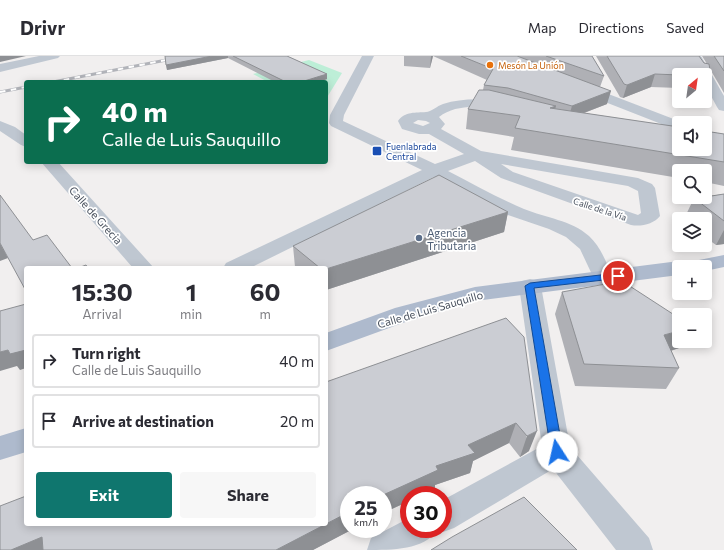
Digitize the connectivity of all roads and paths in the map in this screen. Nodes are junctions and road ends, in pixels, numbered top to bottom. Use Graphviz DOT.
graph roads {
  1 [pos="54,56"];
  2 [pos="368,56"];
  3 [pos="695,56"];
  4 [pos="0,68"];
  5 [pos="604,81"];
  6 [pos="570,84"];
  7 [pos="614,101"];
  8 [pos="724,107"];
  9 [pos="515,110"];
  10 [pos="672,123"];
  11 [pos="0,125"];
  12 [pos="24,140"];
  13 [pos="477,155"];
  14 [pos="51,164"];
  15 [pos="435,170"];
  16 [pos="724,262"];
  17 [pos="712,264"];
  18 [pos="142,266"];
  19 [pos="237,266"];
  20 [pos="672,269"];
  21 [pos="603,278"];
  22 [pos="530,286"];
  23 [pos="328,341"];
  24 [pos="24,441"];
  25 [pos="0,448"];
  26 [pos="557,452"];
  27 [pos="452,512"];
  28 [pos="405,538"];
  29 [pos="384,550"];
  30 [pos="637,550"];
  1 -- 4 [label="street"];
  2 -- 15 [label="street"];
  3 -- 8 [label="street"];
  5 -- 7 [label="street"];
  6 -- 7 [label="street"];
  7 -- 10 [label="street"];
  9 -- 13 [label="street, Calle de la Vía"];
  11 -- 12 [label="street"];
  13 -- 13 [label="street, Calle de la Vía"];
  13 -- 15 [label="street, Calle de la Vía"];
  14 -- 18 [label="street, Calle de Grecia"];
  15 -- 19 [label="street, Calle de la Vía"];
  15 -- 21 [label="street"];
  16 -- 17 [label="main road"];
  20 -- 21 [label="main road, Calle de Luis Sauquillo"];
  21 -- 22 [label="main road, Calle de Luis Sauquillo"];
  22 -- 23 [label="main road, Calle de Luis Sauquillo"];
  22 -- 26 [label="street"];
  24 -- 25 [label="main road"];
  26 -- 27 [label="street"];
  26 -- 30 [label="street"];
  28 -- 29 [label="street"];
}
